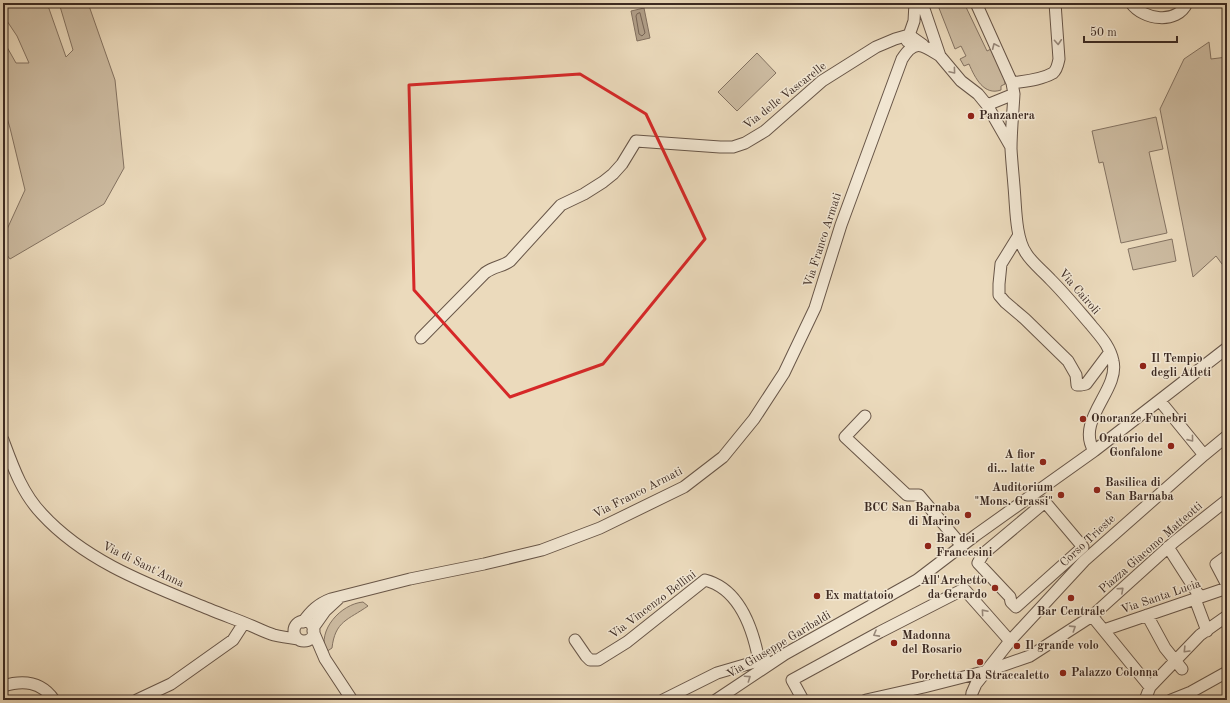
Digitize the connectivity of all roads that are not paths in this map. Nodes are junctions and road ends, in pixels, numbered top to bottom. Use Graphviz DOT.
graph roads {
  1 [pos="915,3"];
  2 [pos="922,3"];
  3 [pos="976,3"];
  4 [pos="1055,3"];
  5 [pos="1131,3"];
  6 [pos="1187,3"];
  7 [pos="909,35"];
  8 [pos="923,45"];
  9 [pos="940,56"];
  10 [pos="902,59"];
  11 [pos="1013,89"];
  12 [pos="987,105"];
  13 [pos="1011,147"];
  14 [pos="1019,236"];
  15 [pos="421,338"];
  16 [pos="1227,348"];
  17 [pos="1110,352"];
  18 [pos="1160,401"];
  19 [pos="865,416"];
  20 [pos="1227,436"];
  21 [pos="3,440"];
  22 [pos="1094,452"];
  23 [pos="1204,455"];
  24 [pos="1227,500"];
  25 [pos="962,546"];
  26 [pos="1168,547"];
  27 [pos="1227,556"];
  28 [pos="1227,585"];
  29 [pos="1227,588"];
  30 [pos="342,596"];
  31 [pos="1197,598"];
  32 [pos="1016,607"];
  33 [pos="1147,615"];
  34 [pos="1092,616"];
  35 [pos="1227,616"];
  36 [pos="244,623"];
  37 [pos="299,624"];
  38 [pos="313,630"];
  39 [pos="1104,630"];
  40 [pos="1207,631"];
  41 [pos="278,636"];
  42 [pos="300,640"];
  43 [pos="575,640"];
  44 [pos="1010,641"];
  45 [pos="785,654"];
  46 [pos="325,659"];
  47 [pos="759,661"];
  48 [pos="1179,665"];
  49 [pos="987,671"];
  50 [pos="1227,672"];
  51 [pos="963,677"];
  52 [pos="3,686"];
  53 [pos="1150,688"];
  54 [pos="972,696"];
  55 [pos="54,700"];
  56 [pos="137,700"];
  57 [pos="352,700"];
  58 [pos="663,700"];
  59 [pos="716,700"];
  60 [pos="803,700"];
  61 [pos="866,700"];
  62 [pos="1145,700"];
  63 [pos="1172,700"];
  1 -- 7 [label="street, Via Franco Armati"];
  2 -- 9 [label="street"];
  11 -- 3 [label="street, one-way"];
  4 -- 11 [label="street, one-way"];
  5 -- 6 [label="street"];
  7 -- 8 [label="street"];
  7 -- 10 [label="street, Via Franco Armati"];
  7 -- 15 [label="street, Via delle Vascarelle"];
  8 -- 9 [label="street"];
  8 -- 10 [label="street, Via Franco Armati"];
  9 -- 12 [label="street, Via Cairoli, one-way"];
  10 -- 30 [label="street, Via Franco Armati"];
  11 -- 12 [label="street"];
  11 -- 13 [label="street, Via Cairoli"];
  12 -- 13 [label="street, Via Cairoli"];
  13 -- 14 [label="street, Via Cairoli"];
  14 -- 17 [label="street, Via Cairoli"];
  14 -- 17 [label="street"];
  16 -- 18 [label="street, Via Giuseppe Garibaldi"];
  17 -- 22 [label="street, Via Cairoli"];
  18 -- 22 [label="street, Via Giuseppe Garibaldi"];
  18 -- 23 [label="street, one-way"];
  19 -- 25 [label="street"];
  20 -- 23 [label="street, Corso Trieste"];
  21 -- 36 [label="street, Via di Sant'Anna"];
  22 -- 25 [label="street, Via Giuseppe Garibaldi"];
  23 -- 44 [label="street, Corso Trieste"];
  24 -- 26 [label="street, Piazza Giacomo Matteotti"];
  25 -- 45 [label="street, Via Giuseppe Garibaldi"];
  26 -- 31 [label="street"];
  34 -- 26 [label="street, Piazza Giacomo Matteotti, one-way"];
  27 -- 28 [label="street"];
  29 -- 31 [label="street, Via Santa Lucia"];
  30 -- 37 [label="street, Via Franco Armati"];
  30 -- 38 [label="street, Via Franco Armati"];
  31 -- 33 [label="street, Via Santa Lucia"];
  31 -- 40 [label="street"];
  32 -- 32 [label="street"];
  33 -- 39 [label="street, Via Santa Lucia"];
  33 -- 48 [label="street"];
  34 -- 39 [label="street"];
  49 -- 34 [label="street, Piazza Giacomo Matteotti, one-way"];
  35 -- 40 [label="street"];
  36 -- 41 [label="street, Via di Sant'Anna"];
  36 -- 56 [label="street"];
  37 -- 38 [label="street"];
  37 -- 41 [label="street"];
  37 -- 42 [label="street"];
  38 -- 42 [label="street"];
  38 -- 46 [label="street, Via di Sant'Anna"];
  39 -- 53 [label="street"];
  40 -- 48 [label="street, one-way"];
  41 -- 42 [label="street, Via di Sant'Anna"];
  42 -- 46 [label="street, Via di Sant'Anna"];
  43 -- 47 [label="street, Via Vincenzo Bellini"];
  44 -- 49 [label="street, Corso Trieste"];
  44 -- 60 [label="street, one-way"];
  45 -- 47 [label="street"];
  59 -- 45 [label="street, Via Giuseppe Garibaldi, one-way"];
  46 -- 57 [label="street, Via di Sant'Anna"];
  47 -- 58 [label="street"];
  48 -- 53 [label="street"];
  49 -- 51 [label="street, Piazza Giacomo Matteotti"];
  49 -- 54 [label="street, Corso Trieste"];
  50 -- 63 [label="street"];
  51 -- 54 [label="street"];
  51 -- 61 [label="street, Piazza Giacomo Matteotti"];
  52 -- 55 [label="street"];
  53 -- 62 [label="street"];
}
